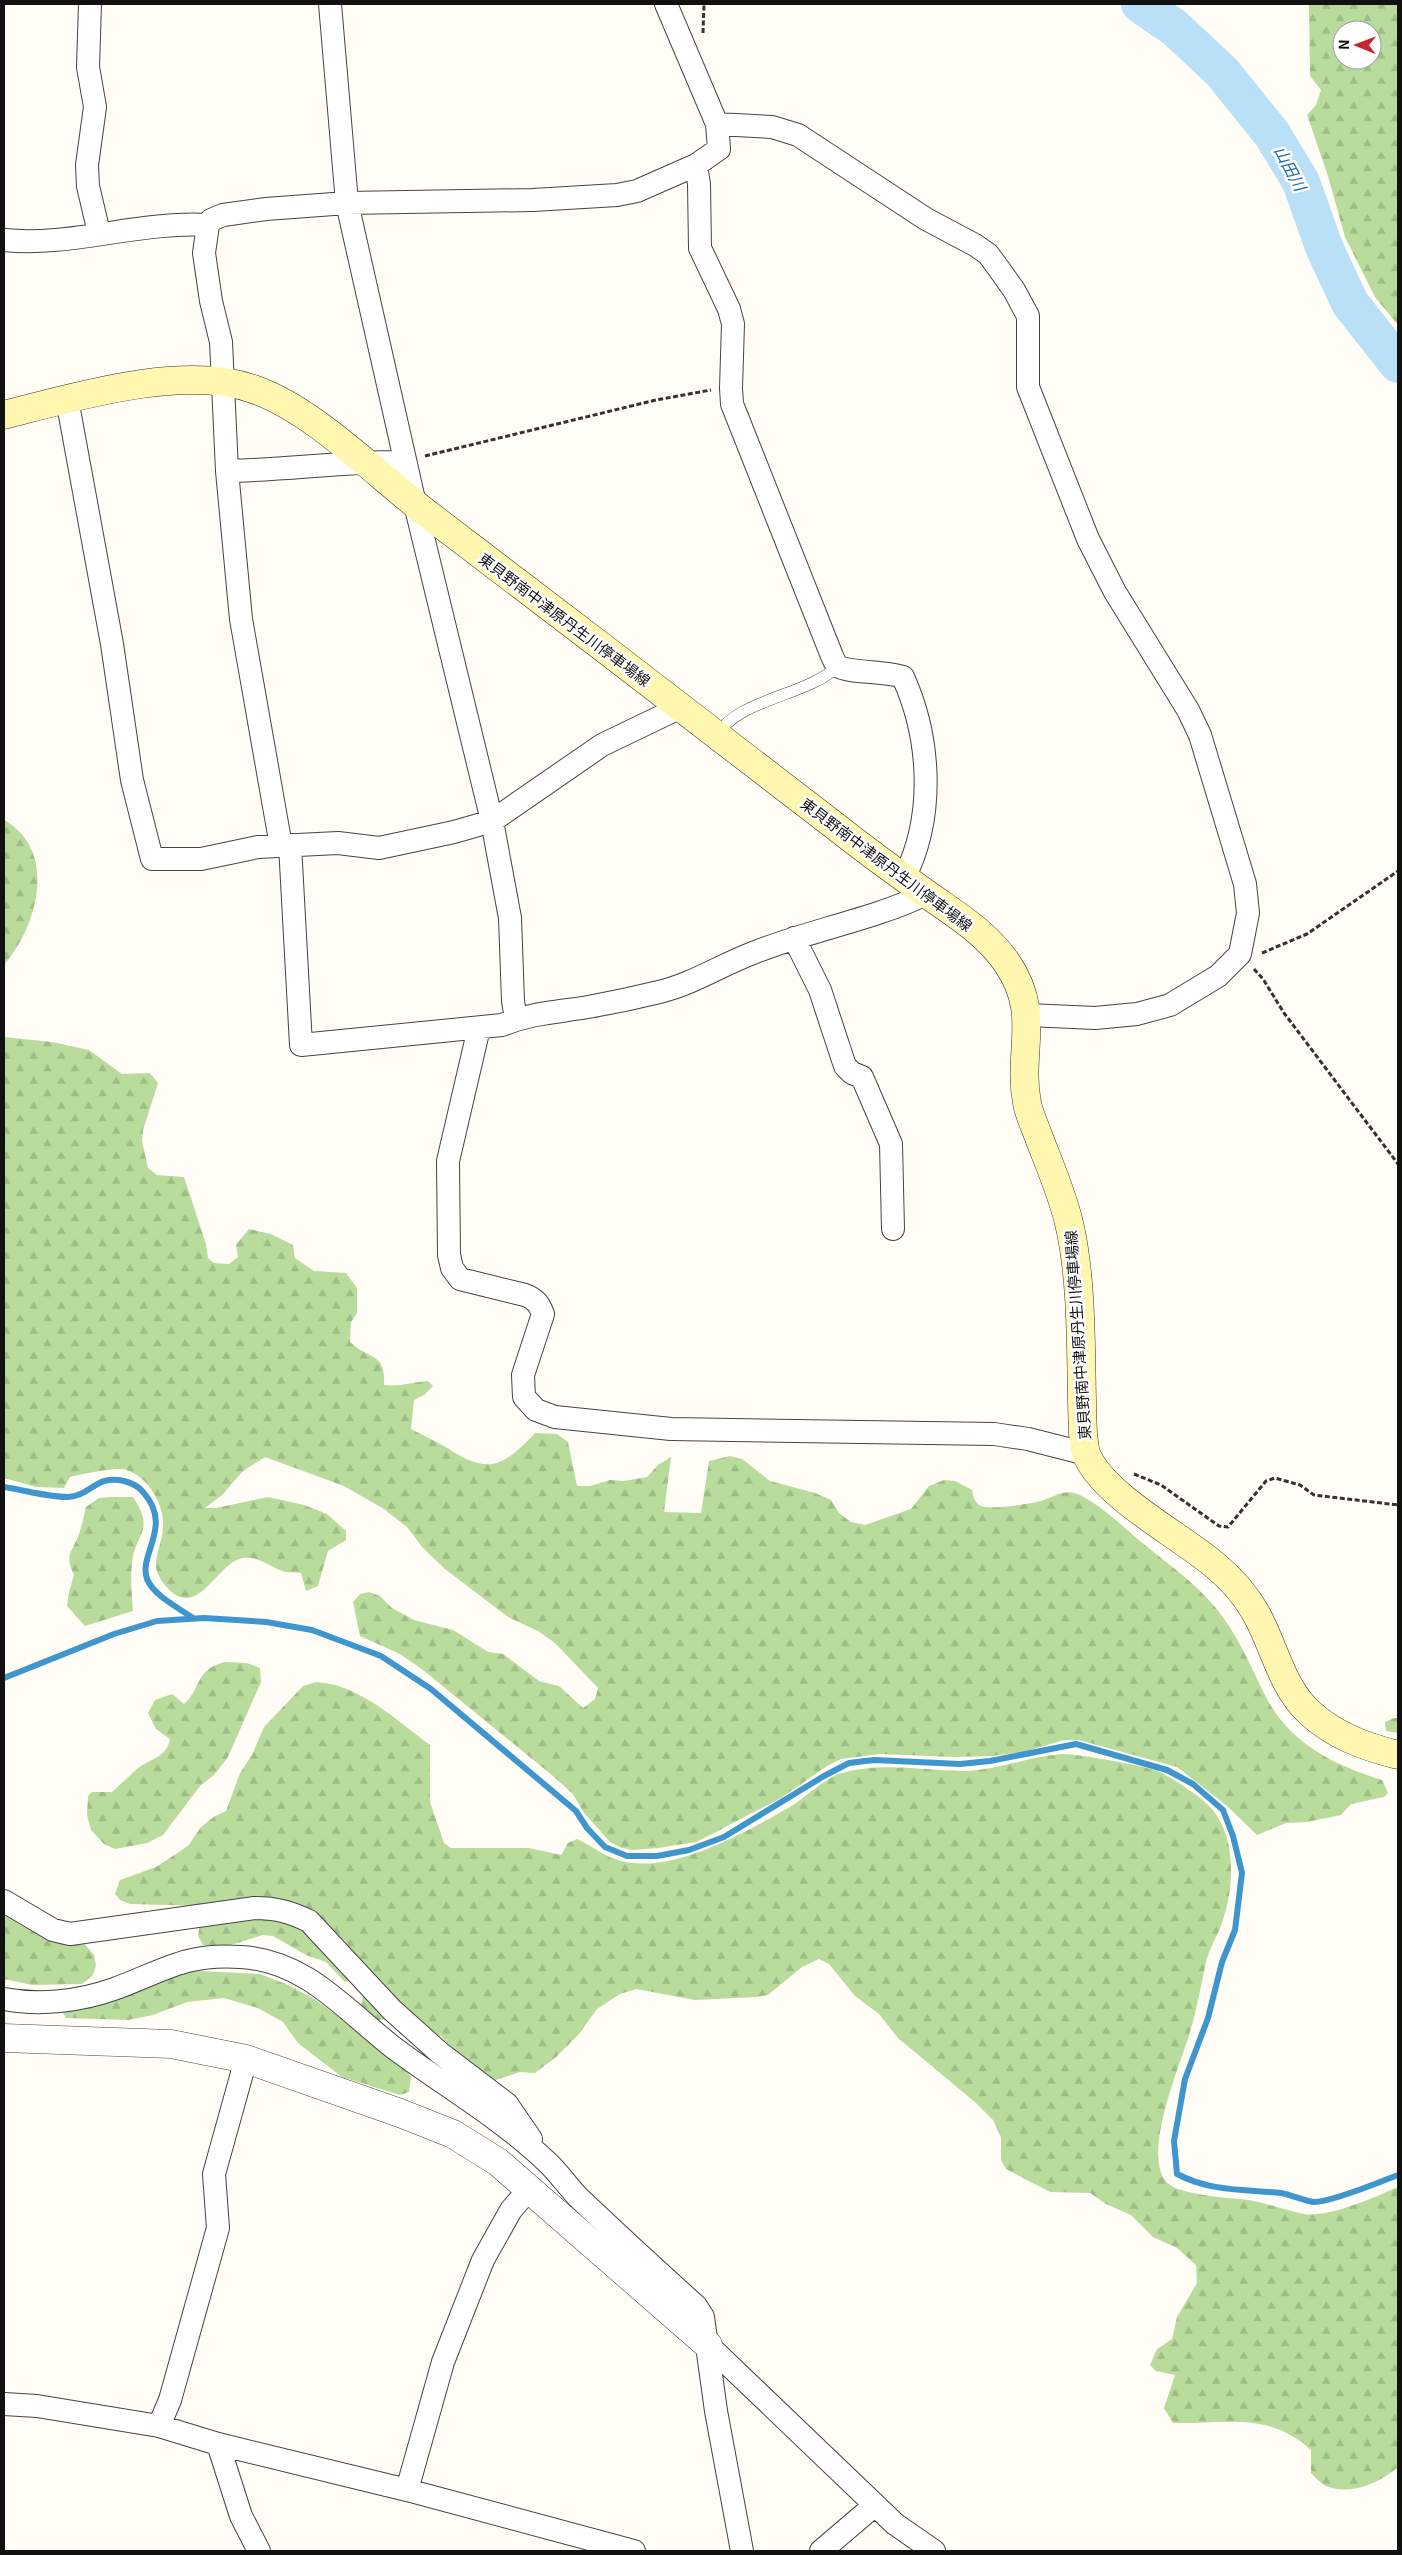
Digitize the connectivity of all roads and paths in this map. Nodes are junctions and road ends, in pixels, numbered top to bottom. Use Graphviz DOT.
graph roads {
  1 [pos="90,4"];
  2 [pos="330,4"];
  3 [pos="666,4"];
  4 [pos="717,124"];
  5 [pos="696,164"];
  6 [pos="347,203"];
  7 [pos="208,225"];
  8 [pos="99,233"];
  9 [pos="4,240"];
  10 [pos="224,380"];
  11 [pos="730,388"];
  12 [pos="67,399"];
  13 [pos="4,415"];
  14 [pos="361,461"];
  15 [pos="406,462"];
  16 [pos="227,471"];
  17 [pos="415,504"];
  18 [pos="838,666"];
  19 [pos="680,707"];
  20 [pos="717,736"];
  21 [pos="492,820"];
  22 [pos="286,846"];
  23 [pos="1398,871"];
  24 [pos="904,878"];
  25 [pos="926,894"];
  26 [pos="794,938"];
  27 [pos="1240,954"];
  28 [pos="1028,1015"];
  29 [pos="516,1019"];
  30 [pos="479,1028"];
  31 [pos="1398,1164"];
  32 [pos="893,1228"];
  33 [pos="1086,1454"];
  34 [pos="1124,1470"];
  35 [pos="1398,1505"];
  36 [pos="1398,1755"];
  37 [pos="4,1902"];
  38 [pos="4,1999"];
  39 [pos="4,2038"];
  40 [pos="246,2059"];
  41 [pos="548,2162"];
  42 [pos="530,2188"];
  43 [pos="708,2345"];
  44 [pos="4,2404"];
  45 [pos="159,2426"];
  46 [pos="218,2444"];
  47 [pos="407,2490"];
  48 [pos="875,2505"];
  49 [pos="259,2551"];
  50 [pos="634,2551"];
  51 [pos="742,2551"];
  52 [pos="821,2551"];
  53 [pos="934,2551"];
  1 -- 8 [label="street"];
  2 -- 6 [label="street"];
  3 -- 4 [label="street"];
  4 -- 5 [label="street"];
  4 -- 27 [label="street"];
  5 -- 6 [label="street"];
  5 -- 11 [label="street"];
  6 -- 7 [label="street"];
  6 -- 15 [label="street"];
  7 -- 8 [label="street"];
  7 -- 10 [label="street"];
  8 -- 9 [label="street"];
  10 -- 12 [label="main road, 東貝野南中津原丹生川停車場線"];
  10 -- 14 [label="main road, 東貝野南中津原丹生川停車場線"];
  10 -- 16 [label="street"];
  11 -- 15 [label="path"];
  11 -- 18 [label="street"];
  12 -- 13 [label="main road, 東貝野南中津原丹生川停車場線"];
  12 -- 22 [label="street"];
  14 -- 15 [label="street"];
  14 -- 16 [label="street"];
  14 -- 17 [label="main road, 東貝野南中津原丹生川停車場線"];
  15 -- 17 [label="street"];
  16 -- 22 [label="street"];
  17 -- 19 [label="main road, 東貝野南中津原丹生川停車場線"];
  17 -- 21 [label="street"];
  18 -- 20 [label="lane"];
  18 -- 24 [label="street"];
  19 -- 20 [label="main road, 東貝野南中津原丹生川停車場線"];
  19 -- 21 [label="street"];
  20 -- 24 [label="main road, 東貝野南中津原丹生川停車場線"];
  21 -- 22 [label="street"];
  21 -- 29 [label="street"];
  22 -- 30 [label="street"];
  23 -- 27 [label="path"];
  24 -- 25 [label="main road, 東貝野南中津原丹生川停車場線"];
  25 -- 26 [label="street"];
  25 -- 28 [label="main road, 東貝野南中津原丹生川停車場線"];
  26 -- 29 [label="street"];
  26 -- 32 [label="street"];
  27 -- 28 [label="street"];
  27 -- 31 [label="path"];
  28 -- 33 [label="main road, 東貝野南中津原丹生川停車場線"];
  29 -- 30 [label="street"];
  30 -- 33 [label="street"];
  33 -- 36 [label="main road, 東貝野南中津原丹生川停車場線"];
  34 -- 35 [label="path"];
  37 -- 41 [label="street"];
  38 -- 41 [label="street"];
  39 -- 40 [label="street"];
  40 -- 42 [label="street"];
  40 -- 45 [label="street"];
  41 -- 43 [label="street"];
  42 -- 43 [label="street"];
  42 -- 47 [label="street"];
  43 -- 48 [label="street"];
  43 -- 51 [label="street"];
  44 -- 45 [label="street"];
  45 -- 46 [label="street"];
  46 -- 47 [label="street"];
  46 -- 49 [label="street"];
  47 -- 50 [label="street"];
  48 -- 52 [label="street"];
  48 -- 53 [label="street"];
}
